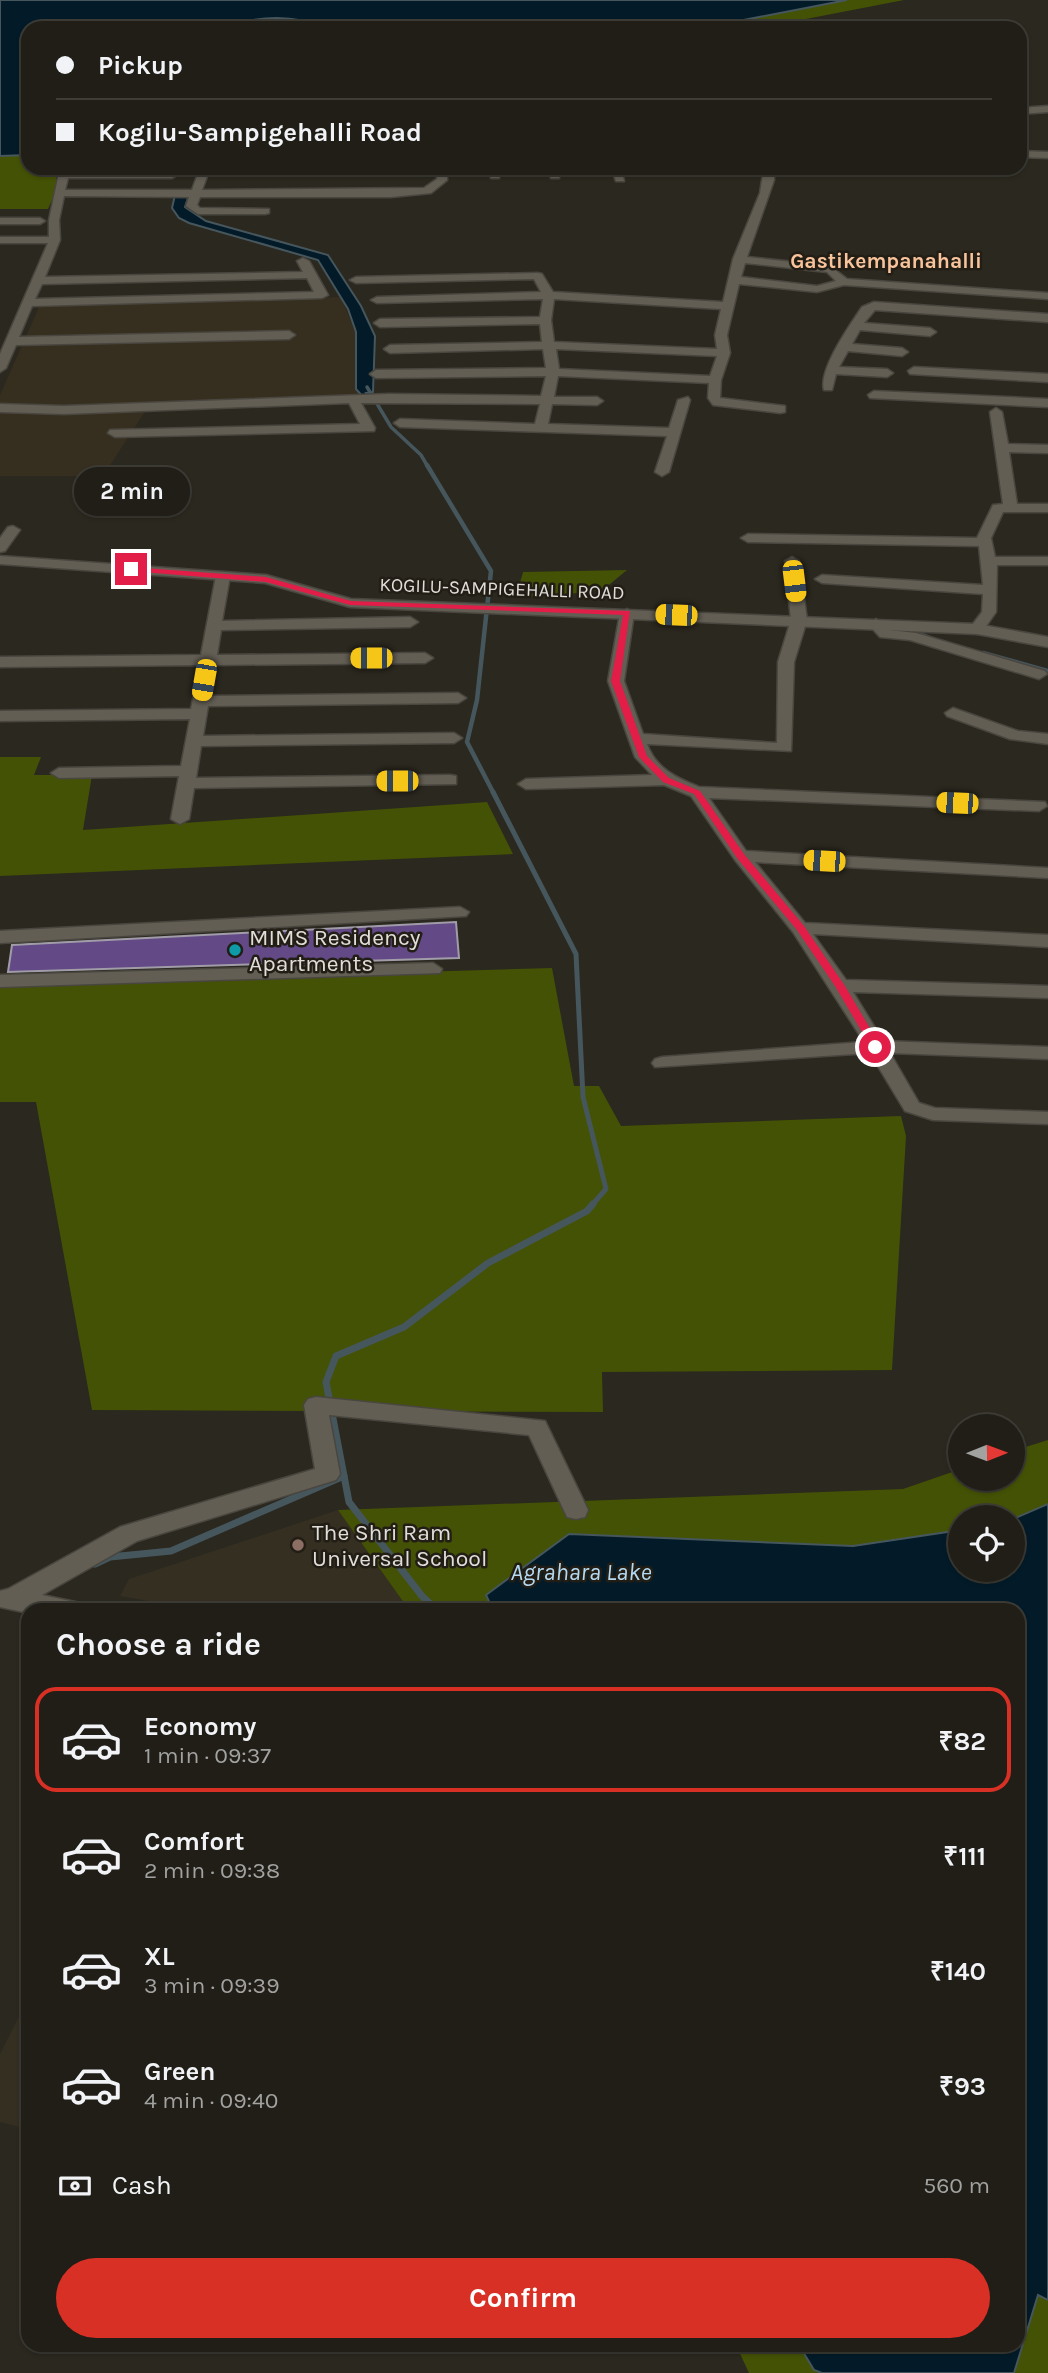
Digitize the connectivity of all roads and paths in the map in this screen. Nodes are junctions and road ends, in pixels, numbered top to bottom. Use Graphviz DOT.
graph roads {
  1 [pos="1048,109"];
  2 [pos="1027,110"];
  3 [pos="1027,154"];
  4 [pos="1048,155"];
  5 [pos="172,175"];
  6 [pos="202,175"];
  7 [pos="442,175"];
  8 [pos="769,175"];
  9 [pos="61,193"];
  10 [pos="196,193"];
  11 [pos="265,211"];
  12 [pos="0,221"];
  13 [pos="40,221"];
  14 [pos="0,240"];
  15 [pos="55,240"];
  16 [pos="739,259"];
  17 [pos="303,261"];
  18 [pos="311,275"];
  19 [pos="356,280"];
  20 [pos="734,280"];
  21 [pos="39,281"];
  22 [pos="844,282"];
  23 [pos="549,295"];
  24 [pos="1048,296"];
  25 [pos="377,300"];
  26 [pos="29,303"];
  27 [pos="730,306"];
  28 [pos="1048,317"];
  29 [pos="545,320"];
  30 [pos="380,323"];
  31 [pos="19,326"];
  32 [pos="32,326"];
  33 [pos="857,326"];
  34 [pos="930,332"];
  35 [pos="289,335"];
  36 [pos="12,341"];
  37 [pos="550,345"];
  38 [pos="844,348"];
  39 [pos="390,349"];
  40 [pos="902,352"];
  41 [pos="724,353"];
  42 [pos="0,368"];
  43 [pos="832,370"];
  44 [pos="914,371"];
  45 [pos="553,372"];
  46 [pos="887,373"];
  47 [pos="376,374"];
  48 [pos="1048,377"];
  49 [pos="715,380"];
  50 [pos="828,387"];
  51 [pos="874,395"];
  52 [pos="684,400"];
  53 [pos="354,401"];
  54 [pos="546,401"];
  55 [pos="597,401"];
  56 [pos="1048,403"];
  57 [pos="0,408"];
  58 [pos="780,409"];
  59 [pos="996,412"];
  60 [pos="400,423"];
  61 [pos="541,426"];
  62 [pos="674,432"];
  63 [pos="115,433"];
  64 [pos="1003,449"];
  65 [pos="1048,449"];
  66 [pos="662,472"];
  67 [pos="1011,508"];
  68 [pos="1048,508"];
  69 [pos="13,530"];
  70 [pos="748,538"];
  71 [pos="985,542"];
  72 [pos="0,548"];
  73 [pos="0,560"];
  74 [pos="792,561"];
  75 [pos="989,561"];
  76 [pos="1048,561"];
  77 [pos="223,576"];
  78 [pos="822,579"];
  79 [pos="990,590"];
  80 [pos="627,613"];
  81 [pos="799,620"];
  82 [pos="410,622"];
  83 [pos="876,624"];
  84 [pos="214,625"];
  85 [pos="977,629"];
  86 [pos="1048,642"];
  87 [pos="425,658"];
  88 [pos="208,660"];
  89 [pos="0,662"];
  90 [pos="1039,674"];
  91 [pos="458,698"];
  92 [pos="199,707"];
  93 [pos="953,713"];
  94 [pos="0,716"];
  95 [pos="454,738"];
  96 [pos="637,739"];
  97 [pos="1048,739"];
  98 [pos="193,741"];
  99 [pos="59,773"];
  100 [pos="187,777"];
  101 [pos="450,780"];
  102 [pos="666,780"];
  103 [pos="526,784"];
  104 [pos="697,793"];
  105 [pos="1038,806"];
  106 [pos="180,819"];
  107 [pos="741,856"];
  108 [pos="1048,873"];
  109 [pos="460,912"];
  110 [pos="800,928"];
  111 [pos="0,937"];
  112 [pos="1048,941"];
  113 [pos="433,969"];
  114 [pos="0,981"];
  115 [pos="840,986"];
  116 [pos="1048,992"];
  117 [pos="875,1047"];
  118 [pos="1048,1053"];
  119 [pos="662,1063"];
  120 [pos="1048,1118"];
  121 [pos="576,1510"];
  122 [pos="5,1599"];
  123 [pos="29,1603"];
  1 -- 2 [label="street"];
  3 -- 4 [label="street"];
  5 -- 9 [label="street"];
  6 -- 10 [label="street"];
  7 -- 10 [label="street"];
  8 -- 16 [label="street"];
  9 -- 10 [label="street"];
  9 -- 15 [label="street"];
  10 -- 11 [label="street"];
  12 -- 13 [label="street"];
  14 -- 15 [label="street"];
  15 -- 21 [label="street"];
  16 -- 20 [label="street"];
  16 -- 22 [label="street"];
  17 -- 18 [label="street"];
  18 -- 21 [label="street"];
  18 -- 26 [label="street"];
  19 -- 23 [label="street"];
  20 -- 22 [label="street"];
  20 -- 27 [label="street"];
  21 -- 26 [label="street"];
  22 -- 24 [label="street"];
  23 -- 25 [label="street"];
  23 -- 27 [label="street"];
  23 -- 29 [label="street"];
  26 -- 31 [label="street"];
  27 -- 41 [label="street"];
  28 -- 33 [label="street"];
  29 -- 30 [label="street"];
  29 -- 37 [label="street"];
  31 -- 32 [label="street"];
  31 -- 36 [label="street"];
  33 -- 34 [label="street"];
  33 -- 38 [label="street"];
  35 -- 36 [label="street"];
  36 -- 42 [label="street"];
  37 -- 39 [label="street"];
  37 -- 41 [label="street"];
  37 -- 45 [label="street"];
  38 -- 40 [label="street"];
  38 -- 43 [label="street"];
  41 -- 49 [label="street"];
  43 -- 46 [label="street"];
  43 -- 50 [label="street"];
  44 -- 48 [label="street"];
  45 -- 47 [label="street"];
  45 -- 49 [label="street"];
  45 -- 54 [label="street"];
  49 -- 58 [label="street"];
  51 -- 56 [label="street"];
  52 -- 62 [label="street"];
  53 -- 54 [label="street"];
  53 -- 57 [label="street"];
  53 -- 63 [label="street"];
  54 -- 55 [label="street"];
  54 -- 61 [label="street"];
  59 -- 64 [label="street"];
  60 -- 61 [label="street"];
  61 -- 62 [label="street"];
  62 -- 66 [label="street"];
  64 -- 65 [label="street"];
  64 -- 67 [label="street"];
  67 -- 68 [label="street"];
  67 -- 71 [label="street"];
  69 -- 72 [label="street"];
  70 -- 71 [label="street"];
  71 -- 75 [label="street"];
  73 -- 77 [label="street, KOGILU-SAMPIGEHALLI ROAD"];
  74 -- 81 [label="street"];
  75 -- 76 [label="street"];
  75 -- 79 [label="street"];
  77 -- 80 [label="street, KOGILU-SAMPIGEHALLI ROAD"];
  77 -- 84 [label="street"];
  78 -- 79 [label="street"];
  79 -- 85 [label="street"];
  80 -- 81 [label="street, KOGILU-SAMPIGEHALLI ROAD"];
  80 -- 96 [label="street"];
  81 -- 83 [label="street, KOGILU-SAMPIGEHALLI ROAD"];
  81 -- 96 [label="street"];
  82 -- 84 [label="street"];
  83 -- 85 [label="street, KOGILU-SAMPIGEHALLI ROAD"];
  83 -- 90 [label="street"];
  84 -- 88 [label="street"];
  85 -- 86 [label="street, KOGILU-SAMPIGEHALLI ROAD"];
  87 -- 88 [label="street"];
  88 -- 89 [label="street"];
  88 -- 92 [label="street"];
  91 -- 92 [label="street"];
  92 -- 94 [label="street"];
  92 -- 98 [label="street"];
  93 -- 97 [label="street"];
  95 -- 98 [label="street"];
  96 -- 102 [label="street"];
  98 -- 100 [label="street"];
  99 -- 100 [label="street"];
  100 -- 101 [label="street"];
  100 -- 106 [label="street"];
  102 -- 103 [label="street"];
  102 -- 104 [label="street"];
  104 -- 105 [label="street"];
  104 -- 107 [label="street"];
  107 -- 108 [label="street"];
  107 -- 110 [label="street"];
  109 -- 111 [label="street"];
  110 -- 112 [label="street"];
  110 -- 115 [label="street"];
  113 -- 114 [label="street"];
  115 -- 116 [label="street"];
  115 -- 117 [label="street"];
  117 -- 118 [label="street"];
  117 -- 119 [label="street"];
  117 -- 120 [label="street"];
  121 -- 122 [label="street"];
  122 -- 123 [label="street"];
}
